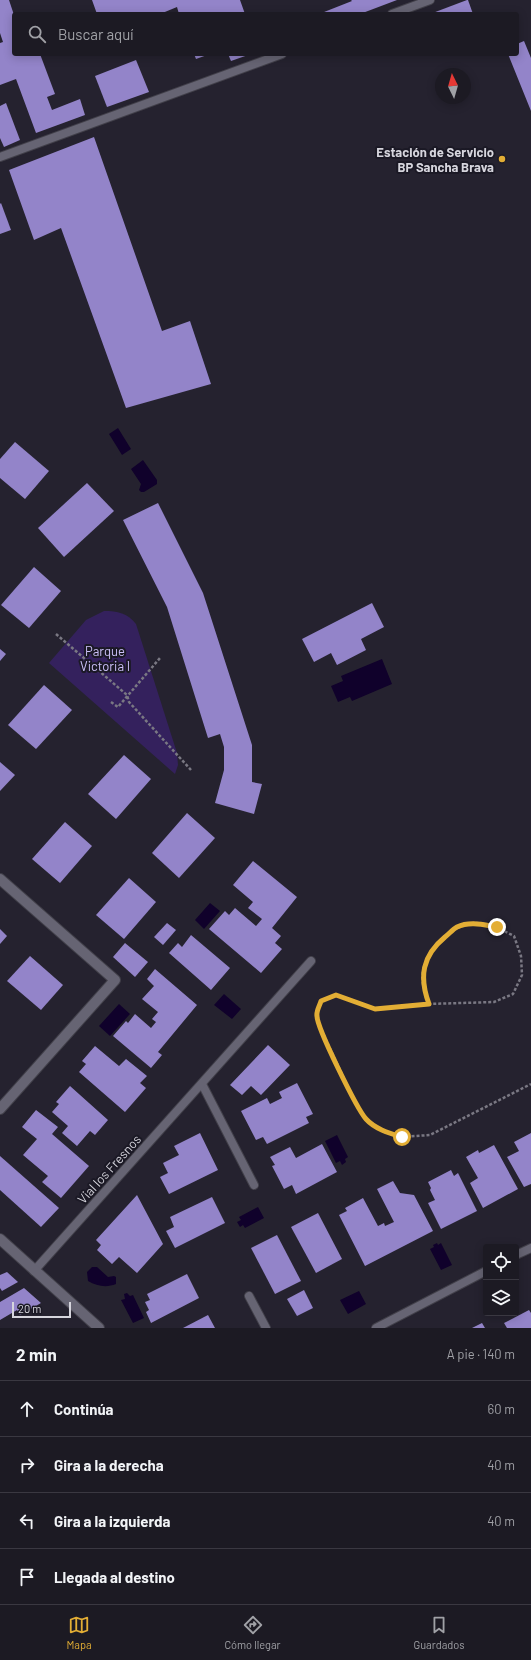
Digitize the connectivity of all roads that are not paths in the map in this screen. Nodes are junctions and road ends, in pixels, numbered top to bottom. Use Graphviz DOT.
graph roads {
  1 [pos="430,0"];
  2 [pos="397,12"];
  3 [pos="277,56"];
  4 [pos="0,157"];
  5 [pos="0,879"];
  6 [pos="311,961"];
  7 [pos="202,1084"];
  8 [pos="0,1109"];
  9 [pos="254,1185"];
  10 [pos="0,1239"];
  11 [pos="531,1248"];
  12 [pos="519,1254"];
  13 [pos="34,1271"];
  14 [pos="483,1273"];
  15 [pos="249,1296"];
  16 [pos="99,1328"];
  17 [pos="266,1328"];
  18 [pos="376,1328"];
  1 -- 2 [label="lane"];
  3 -- 4 [label="lane"];
  5 -- 8 [label="street"];
  6 -- 7 [label="lane, Vial los Fresnos"];
  7 -- 9 [label="lane"];
  7 -- 13 [label="lane, Vial los Fresnos"];
  10 -- 13 [label="street"];
  11 -- 12 [label="lane"];
  13 -- 16 [label="street"];
  14 -- 18 [label="lane"];
  15 -- 17 [label="lane"];
}
